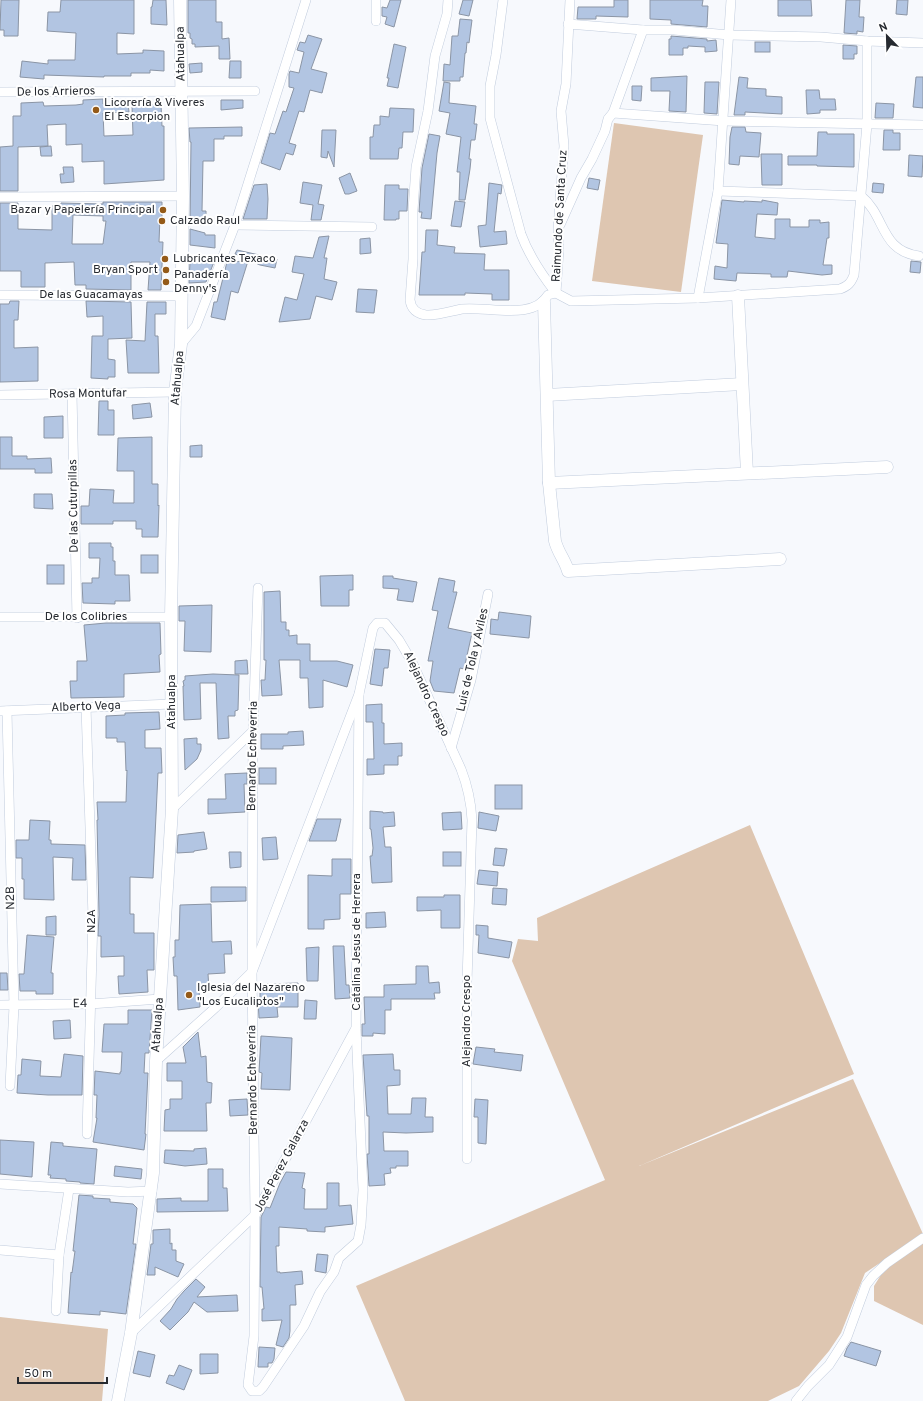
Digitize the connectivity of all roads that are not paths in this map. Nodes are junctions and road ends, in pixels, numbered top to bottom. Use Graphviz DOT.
graph roads {
  1 [pos="180,0"];
  2 [pos="306,0"];
  3 [pos="376,0"];
  4 [pos="448,0"];
  5 [pos="503,0"];
  6 [pos="570,0"];
  7 [pos="730,0"];
  8 [pos="376,21"];
  9 [pos="568,24"];
  10 [pos="643,30"];
  11 [pos="729,35"];
  12 [pos="867,40"];
  13 [pos="923,43"];
  14 [pos="182,91"];
  15 [pos="256,91"];
  16 [pos="0,92"];
  17 [pos="613,112"];
  18 [pos="724,121"];
  19 [pos="867,124"];
  20 [pos="923,125"];
  21 [pos="718,191"];
  22 [pos="183,196"];
  23 [pos="861,196"];
  24 [pos="0,197"];
  25 [pos="235,225"];
  26 [pos="372,226"];
  27 [pos="558,229"];
  28 [pos="919,256"];
  29 [pos="556,293"];
  30 [pos="0,295"];
  31 [pos="182,296"];
  32 [pos="738,296"];
  33 [pos="698,298"];
  34 [pos="544,302"];
  35 [pos="181,344"];
  36 [pos="742,384"];
  37 [pos="175,392"];
  38 [pos="72,394"];
  39 [pos="0,395"];
  40 [pos="547,395"];
  41 [pos="887,467"];
  42 [pos="746,473"];
  43 [pos="550,482"];
  44 [pos="780,559"];
  45 [pos="258,588"];
  46 [pos="488,594"];
  47 [pos="171,616"];
  48 [pos="0,617"];
  49 [pos="77,618"];
  50 [pos="359,694"];
  51 [pos="172,704"];
  52 [pos="86,707"];
  53 [pos="4,711"];
  54 [pos="253,730"];
  55 [pos="451,748"];
  56 [pos="172,809"];
  57 [pos="252,972"];
  58 [pos="160,999"];
  59 [pos="90,1004"];
  60 [pos="0,1005"];
  61 [pos="14,1006"];
  62 [pos="356,1029"];
  63 [pos="156,1061"];
  64 [pos="10,1086"];
  65 [pos="87,1134"];
  66 [pos="468,1159"];
  67 [pos="0,1184"];
  68 [pos="69,1188"];
  69 [pos="152,1191"];
  70 [pos="255,1215"];
  71 [pos="923,1238"];
  72 [pos="0,1250"];
  73 [pos="59,1255"];
  74 [pos="56,1311"];
  75 [pos="131,1333"];
  76 [pos="263,1387"];
  77 [pos="118,1401"];
  78 [pos="796,1401"];
  1 -- 14 [label="street, Atahualpa"];
  2 -- 25 [label="street"];
  3 -- 8 [label="street"];
  4 -- 34 [label="street"];
  5 -- 29 [label="street, Raimundo de Santa Cruz"];
  6 -- 9 [label="street, Raimundo de Santa Cruz"];
  7 -- 11 [label="street"];
  9 -- 10 [label="street"];
  9 -- 27 [label="street, Raimundo de Santa Cruz"];
  10 -- 11 [label="street"];
  10 -- 17 [label="street"];
  11 -- 12 [label="street"];
  11 -- 18 [label="street"];
  12 -- 13 [label="street"];
  12 -- 19 [label="street"];
  14 -- 15 [label="street, De los Arrieros"];
  14 -- 16 [label="street, De los Arrieros"];
  14 -- 22 [label="street, Atahualpa"];
  17 -- 18 [label="street"];
  17 -- 27 [label="street"];
  18 -- 19 [label="street"];
  18 -- 21 [label="street"];
  19 -- 20 [label="street"];
  19 -- 23 [label="street"];
  21 -- 23 [label="street"];
  21 -- 33 [label="street"];
  22 -- 24 [label="street"];
  22 -- 31 [label="street, Atahualpa"];
  23 -- 28 [label="street"];
  23 -- 32 [label="street"];
  25 -- 26 [label="street"];
  25 -- 35 [label="street"];
  27 -- 29 [label="street, Raimundo de Santa Cruz"];
  29 -- 33 [label="street"];
  29 -- 34 [label="street"];
  30 -- 31 [label="street, De las Guacamayas"];
  31 -- 35 [label="street, Atahualpa"];
  32 -- 33 [label="street"];
  32 -- 36 [label="street"];
  34 -- 40 [label="street"];
  35 -- 37 [label="street, Atahualpa"];
  36 -- 40 [label="street"];
  36 -- 42 [label="street"];
  37 -- 38 [label="street, Rosa Montufar"];
  37 -- 47 [label="street, Atahualpa"];
  38 -- 39 [label="street, Rosa Montufar"];
  38 -- 49 [label="street, De las Cuturpillas"];
  40 -- 43 [label="street"];
  41 -- 42 [label="street"];
  42 -- 43 [label="street"];
  43 -- 44 [label="street"];
  45 -- 54 [label="street, Bernardo Echeverria"];
  46 -- 55 [label="street, Luis de Tola y Aviles"];
  47 -- 49 [label="street, De los Colibries"];
  47 -- 51 [label="street, Atahualpa"];
  48 -- 49 [label="street, De los Colibries"];
  50 -- 55 [label="street, Alejandro Crespo"];
  50 -- 57 [label="street, Alejandro Crespo"];
  50 -- 62 [label="street, Catalina Jesus de Herrera"];
  51 -- 52 [label="street, Alberto Vega"];
  51 -- 56 [label="street, Atahualpa"];
  52 -- 53 [label="street, Alberto Vega"];
  52 -- 59 [label="street, N2A"];
  53 -- 61 [label="street, N2B"];
  54 -- 56 [label="street"];
  54 -- 57 [label="street, Bernardo Echeverria"];
  55 -- 66 [label="street, Alejandro Crespo"];
  56 -- 58 [label="street, Atahualpa"];
  57 -- 63 [label="street, Alejandro Crespo"];
  57 -- 70 [label="street, Bernardo Echeverria"];
  58 -- 59 [label="street, E4"];
  58 -- 63 [label="street, Atahualpa"];
  59 -- 61 [label="street, E4"];
  59 -- 65 [label="street, N2A"];
  60 -- 61 [label="street, E4"];
  61 -- 64 [label="street, N2B"];
  62 -- 70 [label="street, José Perez Galarza"];
  62 -- 76 [label="street, Catalina Jesus de Herrera"];
  63 -- 69 [label="street, Atahualpa"];
  67 -- 68 [label="street"];
  68 -- 69 [label="street"];
  68 -- 73 [label="street"];
  69 -- 75 [label="street, Atahualpa"];
  70 -- 75 [label="street, José Perez Galarza"];
  70 -- 76 [label="street, Bernardo Echeverria"];
  71 -- 78 [label="street"];
  72 -- 73 [label="street"];
  73 -- 74 [label="street"];
  75 -- 77 [label="street, Atahualpa"];
}
